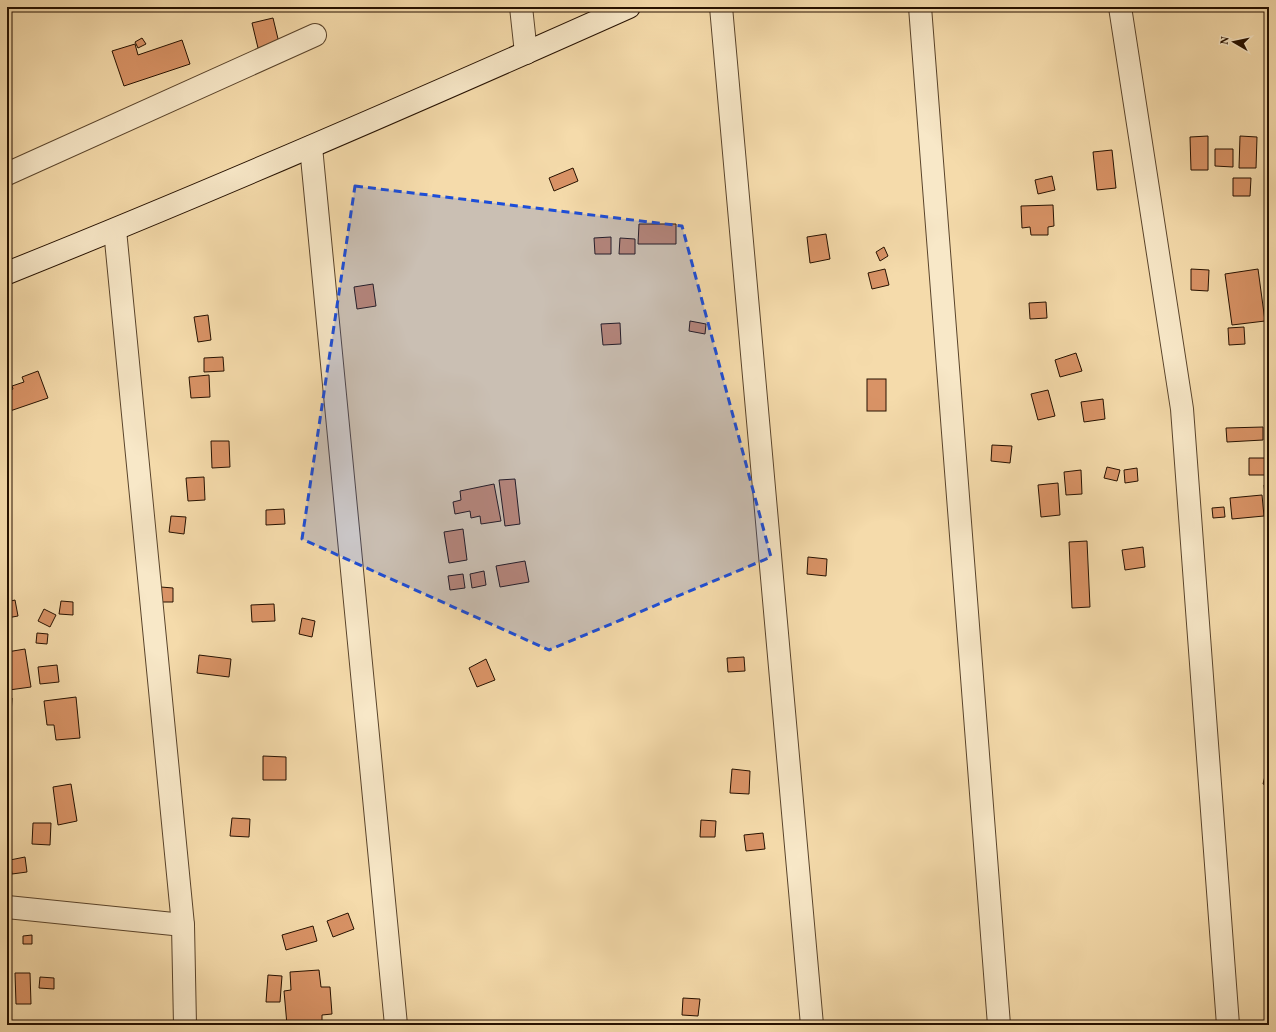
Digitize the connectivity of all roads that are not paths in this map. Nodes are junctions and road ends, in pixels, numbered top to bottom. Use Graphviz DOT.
graph roads {
  1 [pos="521,7"];
  2 [pos="630,7"];
  3 [pos="721,7"];
  4 [pos="920,7"];
  5 [pos="1120,7"];
  6 [pos="315,35"];
  7 [pos="526,53"];
  8 [pos="311,147"];
  9 [pos="7,174"];
  10 [pos="115,230"];
  11 [pos="7,274"];
  12 [pos="7,907"];
  13 [pos="182,925"];
  14 [pos="185,1025"];
  15 [pos="396,1025"];
  16 [pos="812,1025"];
  17 [pos="999,1025"];
  18 [pos="1228,1025"];
  1 -- 7 [label="street"];
  2 -- 7 [label="street"];
  3 -- 16 [label="street"];
  4 -- 17 [label="street"];
  5 -- 18 [label="street"];
  6 -- 9 [label="street"];
  7 -- 8 [label="street"];
  8 -- 10 [label="street"];
  8 -- 15 [label="street"];
  10 -- 11 [label="street"];
  10 -- 13 [label="street"];
  12 -- 13 [label="street"];
  13 -- 14 [label="street"];
}
